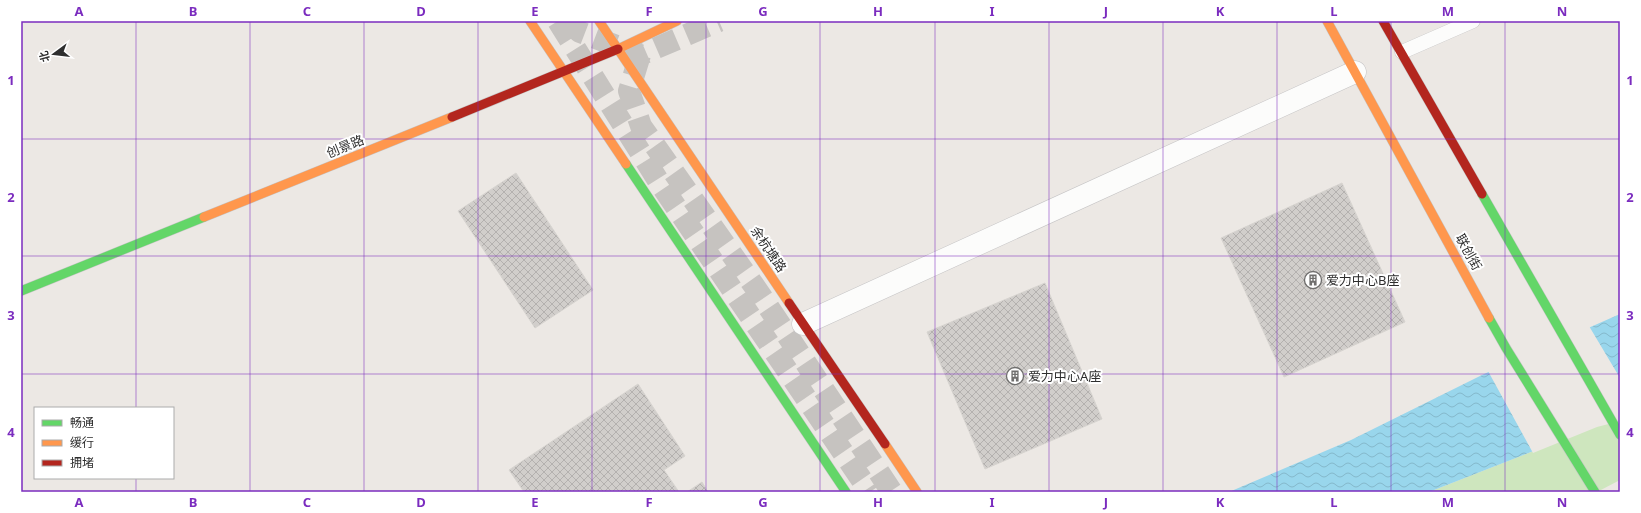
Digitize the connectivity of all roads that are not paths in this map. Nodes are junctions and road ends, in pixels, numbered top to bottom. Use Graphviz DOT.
graph roads {
  1 [pos="530,21"];
  2 [pos="599,21"];
  3 [pos="677,21"];
  4 [pos="1327,21"];
  5 [pos="1384,21"];
  6 [pos="1473,21"];
  7 [pos="618,49"];
  8 [pos="1402,52"];
  9 [pos="564,72"];
  10 [pos="1355,72"];
  11 [pos="21,291"];
  12 [pos="803,324"];
  13 [pos="1620,434"];
  14 [pos="846,492"];
  15 [pos="917,492"];
  16 [pos="1595,492"];
  1 -- 9 [label="street"];
  2 -- 7 [label="street, 余杭塘路"];
  3 -- 7 [label="street, 创景路"];
  4 -- 10 [label="street, 联创街"];
  5 -- 8 [label="street"];
  6 -- 8 [label="lane"];
  7 -- 9 [label="street, 创景路"];
  7 -- 12 [label="street, 余杭塘路"];
  8 -- 13 [label="street"];
  9 -- 11 [label="street, 创景路"];
  9 -- 14 [label="street"];
  10 -- 12 [label="street"];
  10 -- 16 [label="street, 联创街"];
  12 -- 15 [label="street, 余杭塘路"];
}
